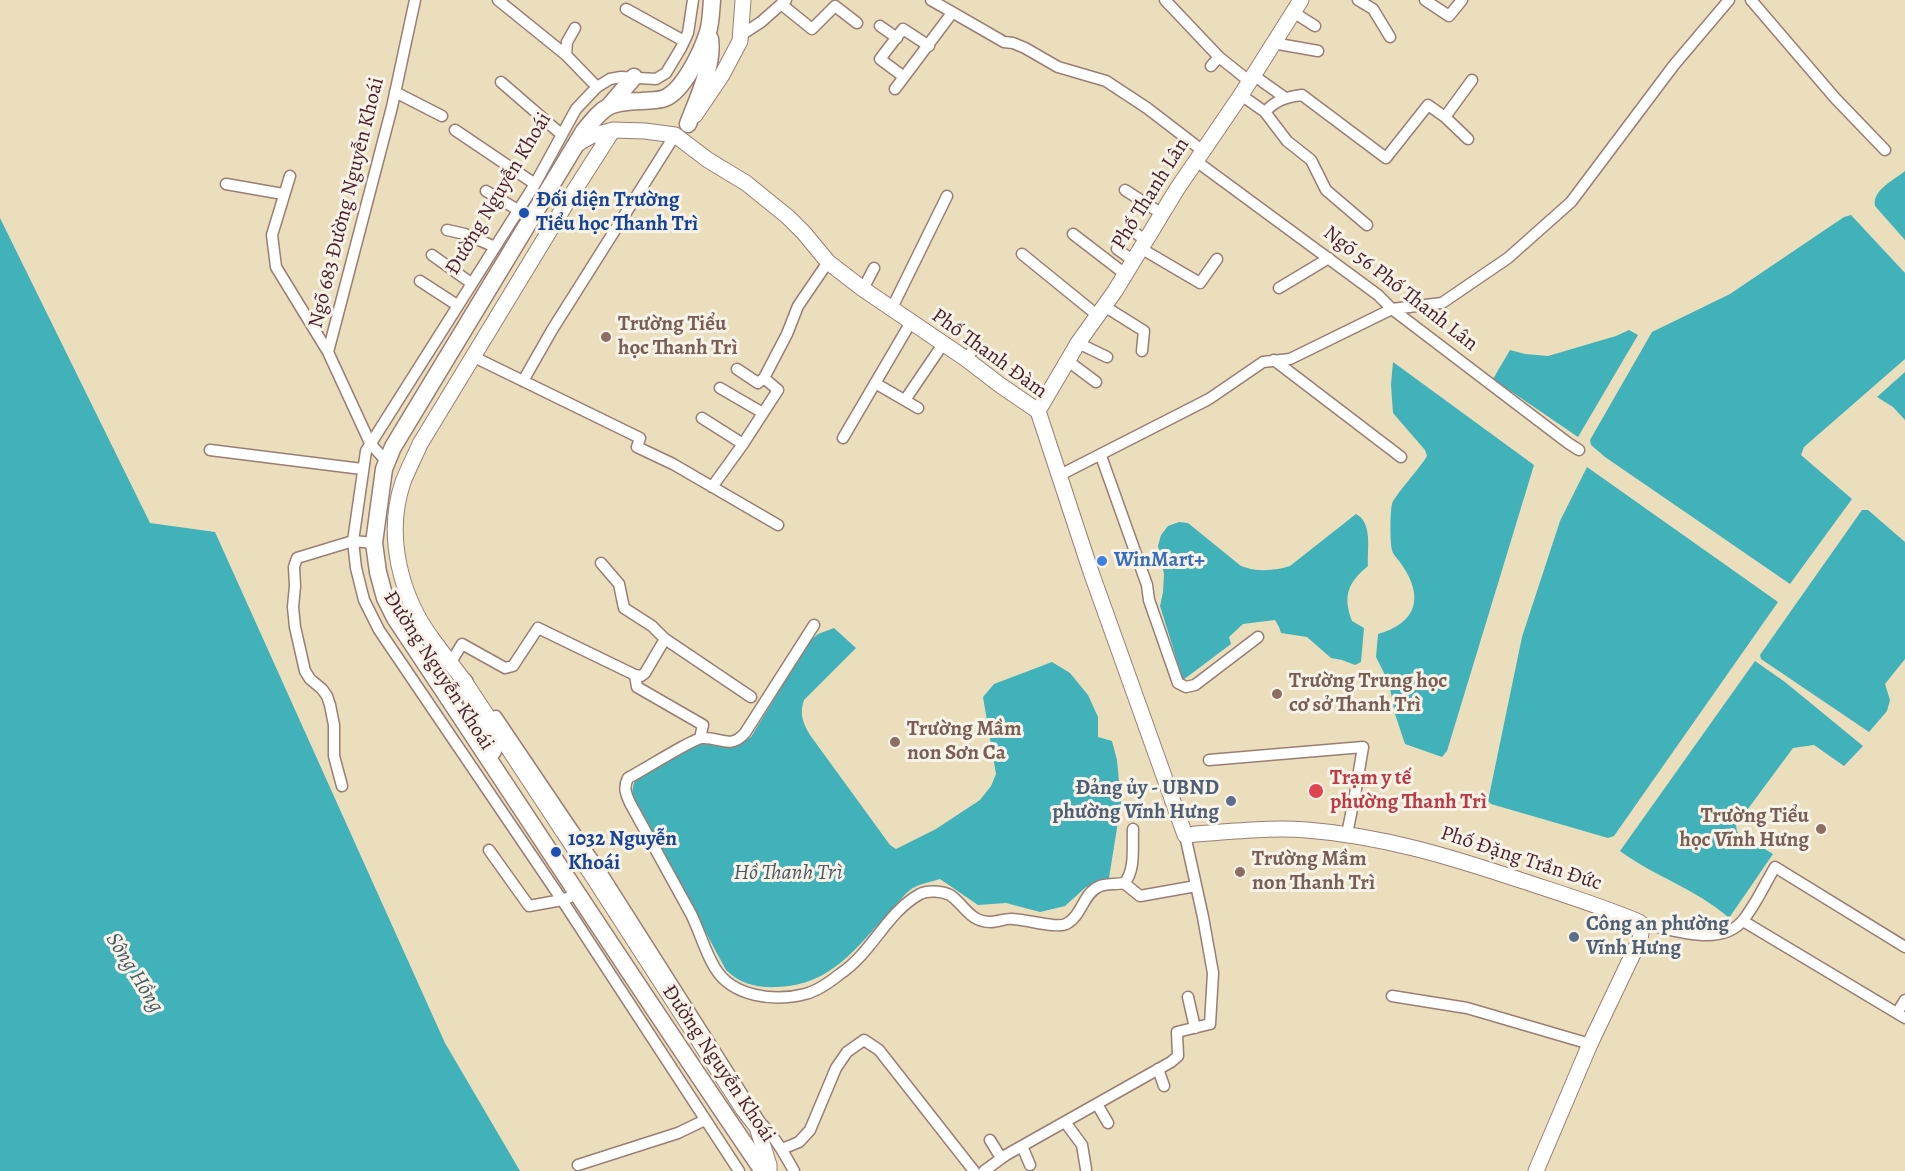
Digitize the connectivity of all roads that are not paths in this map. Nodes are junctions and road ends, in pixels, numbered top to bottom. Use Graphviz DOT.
graph roads {
  1 [pos="415,0"];
  2 [pos="498,0"];
  3 [pos="693,0"];
  4 [pos="712,0"];
  5 [pos="743,0"];
  6 [pos="931,0"];
  7 [pos="1358,0"];
  8 [pos="1425,0"];
  9 [pos="1462,0"];
  10 [pos="1729,0"];
  11 [pos="1751,0"];
  12 [pos="1168,1"];
  13 [pos="783,2"];
  14 [pos="1296,4"];
  15 [pos="1377,5"];
  16 [pos="626,9"];
  17 [pos="952,13"];
  18 [pos="857,23"];
  19 [pos="880,26"];
  20 [pos="1315,26"];
  21 [pos="575,28"];
  22 [pos="708,31"];
  23 [pos="741,35"];
  24 [pos="1390,37"];
  25 [pos="897,38"];
  26 [pos="684,41"];
  27 [pos="1273,43"];
  28 [pos="929,46"];
  29 [pos="1318,51"];
  30 [pos="566,55"];
  31 [pos="1219,57"];
  32 [pos="1210,66"];
  33 [pos="904,77"];
  34 [pos="634,78"];
  35 [pos="1251,78"];
  36 [pos="1472,80"];
  37 [pos="501,82"];
  38 [pos="597,87"];
  39 [pos="895,89"];
  40 [pos="395,92"];
  41 [pos="1241,95"];
  42 [pos="1284,97"];
  43 [pos="611,104"];
  44 [pos="1265,111"];
  45 [pos="442,116"];
  46 [pos="1445,117"];
  47 [pos="688,124"];
  48 [pos="455,130"];
  49 [pos="613,130"];
  50 [pos="561,134"];
  51 [pos="675,135"];
  52 [pos="1468,139"];
  53 [pos="577,144"];
  54 [pos="1885,150"];
  55 [pos="1199,156"];
  56 [pos="290,176"];
  57 [pos="226,184"];
  58 [pos="535,184"];
  59 [pos="1125,190"];
  60 [pos="486,191"];
  61 [pos="283,195"];
  62 [pos="947,195"];
  63 [pos="518,210"];
  64 [pos="1162,214"];
  65 [pos="1367,225"];
  66 [pos="447,230"];
  67 [pos="1131,230"];
  68 [pos="1073,234"];
  69 [pos="495,247"];
  70 [pos="1117,249"];
  71 [pos="1141,250"];
  72 [pos="1022,254"];
  73 [pos="432,255"];
  74 [pos="1329,258"];
  75 [pos="1218,259"];
  76 [pos="828,262"];
  77 [pos="873,268"];
  78 [pos="1125,274"];
  79 [pos="420,281"];
  80 [pos="471,283"];
  81 [pos="1279,288"];
  82 [pos="863,289"];
  83 [pos="458,305"];
  84 [pos="1392,309"];
  85 [pos="891,310"];
  86 [pos="1101,311"];
  87 [pos="911,322"];
  88 [pos="1078,343"];
  89 [pos="943,344"];
  90 [pos="976,346"];
  91 [pos="1142,351"];
  92 [pos="328,352"];
  93 [pos="474,357"];
  94 [pos="1107,357"];
  95 [pos="966,358"];
  96 [pos="1274,360"];
  97 [pos="1068,361"];
  98 [pos="737,369"];
  99 [pos="764,378"];
  100 [pos="523,381"];
  101 [pos="1096,382"];
  102 [pos="875,383"];
  103 [pos="720,388"];
  104 [pos="905,400"];
  105 [pos="918,408"];
  106 [pos="1038,411"];
  107 [pos="763,413"];
  108 [pos="702,418"];
  109 [pos="843,438"];
  110 [pos="370,443"];
  111 [pos="743,444"];
  112 [pos="210,450"];
  113 [pos="1579,450"];
  114 [pos="1101,456"];
  115 [pos="1401,457"];
  116 [pos="386,461"];
  117 [pos="362,470"];
  118 [pos="1060,475"];
  119 [pos="712,487"];
  120 [pos="778,525"];
  121 [pos="353,541"];
  122 [pos="374,543"];
  123 [pos="601,563"];
  124 [pos="395,618"];
  125 [pos="814,625"];
  126 [pos="1258,637"];
  127 [pos="666,639"];
  128 [pos="432,640"];
  129 [pos="451,662"];
  130 [pos="635,675"];
  131 [pos="464,681"];
  132 [pos="751,697"];
  133 [pos="700,738"];
  134 [pos="1209,759"];
  135 [pos="342,786"];
  136 [pos="509,788"];
  137 [pos="1133,829"];
  138 [pos="1347,834"];
  139 [pos="1185,835"];
  140 [pos="489,850"];
  141 [pos="1124,883"];
  142 [pos="1196,886"];
  143 [pos="578,894"];
  144 [pos="562,900"];
  145 [pos="1743,921"];
  146 [pos="1639,922"];
  147 [pos="1905,948"];
  148 [pos="1392,996"];
  149 [pos="1188,998"];
  150 [pos="1905,1000"];
  151 [pos="1901,1015"];
  152 [pos="1195,1028"];
  153 [pos="1590,1044"];
  154 [pos="1158,1069"];
  155 [pos="1164,1086"];
  156 [pos="1097,1104"];
  157 [pos="705,1120"];
  158 [pos="1065,1122"];
  159 [pos="1108,1123"];
  160 [pos="758,1125"];
  161 [pos="990,1140"];
  162 [pos="1023,1146"];
  163 [pos="782,1149"];
  164 [pos="1001,1158"];
  165 [pos="578,1165"];
  166 [pos="1030,1165"];
  167 [pos="1086,1169"];
  168 [pos="739,1171"];
  169 [pos="763,1171"];
  170 [pos="769,1171"];
  171 [pos="794,1171"];
  172 [pos="974,1171"];
  173 [pos="984,1171"];
  174 [pos="1536,1171"];
  1 -- 40 [label="street, Ngõ 683 Đường Nguyễn Khoái"];
  2 -- 30 [label="street"];
  3 -- 26 [label="street, Đường Nguyễn Khoái"];
  4 -- 22 [label="main road"];
  5 -- 23 [label="street"];
  6 -- 17 [label="street, Ngõ 56 Phố Thanh Lân"];
  7 -- 15 [label="street"];
  8 -- 9 [label="street"];
  10 -- 84 [label="street"];
  11 -- 54 [label="street"];
  12 -- 31 [label="street"];
  13 -- 18 [label="street"];
  13 -- 23 [label="street"];
  14 -- 20 [label="street"];
  14 -- 27 [label="street, Phố Thanh Lân"];
  15 -- 24 [label="street"];
  16 -- 26 [label="street"];
  17 -- 28 [label="street"];
  17 -- 55 [label="street, Ngõ 56 Phố Thanh Lân"];
  19 -- 25 [label="street"];
  21 -- 30 [label="street"];
  22 -- 43 [label="main road"];
  22 -- 47 [label="main road"];
  23 -- 47 [label="street"];
  25 -- 28 [label="street"];
  25 -- 33 [label="street"];
  26 -- 34 [label="street, Đường Nguyễn Khoái"];
  27 -- 29 [label="street"];
  27 -- 35 [label="street, Phố Thanh Lân"];
  28 -- 33 [label="street"];
  30 -- 38 [label="street"];
  31 -- 32 [label="street"];
  31 -- 35 [label="street"];
  33 -- 39 [label="street"];
  34 -- 38 [label="street, Đường Nguyễn Khoái"];
  34 -- 43 [label="main road, Đường Nguyễn Khoái"];
  35 -- 41 [label="street, Phố Thanh Lân"];
  35 -- 42 [label="street"];
  36 -- 46 [label="street"];
  37 -- 50 [label="street"];
  38 -- 50 [label="street, Đường Nguyễn Khoái"];
  40 -- 45 [label="street"];
  40 -- 92 [label="street, Ngõ 683 Đường Nguyễn Khoái"];
  41 -- 44 [label="street"];
  41 -- 55 [label="street, Phố Thanh Lân"];
  42 -- 44 [label="street"];
  42 -- 46 [label="street"];
  43 -- 53 [label="main road, Đường Nguyễn Khoái"];
  44 -- 65 [label="street"];
  46 -- 52 [label="street"];
  47 -- 51 [label="street"];
  48 -- 58 [label="street"];
  49 -- 51 [label="street, Phố Thanh Đàm"];
  49 -- 53 [label="street, Phố Thanh Đàm"];
  49 -- 93 [label="street, Đường Nguyễn Khoái"];
  50 -- 58 [label="street, Đường Nguyễn Khoái"];
  51 -- 76 [label="street, Phố Thanh Đàm"];
  51 -- 100 [label="street"];
  53 -- 116 [label="main road, Đường Nguyễn Khoái"];
  55 -- 64 [label="street, Phố Thanh Lân"];
  55 -- 74 [label="street, Ngõ 56 Phố Thanh Lân"];
  56 -- 61 [label="street"];
  57 -- 61 [label="street"];
  58 -- 63 [label="street, Đường Nguyễn Khoái"];
  59 -- 64 [label="street"];
  60 -- 63 [label="street"];
  61 -- 92 [label="street"];
  62 -- 85 [label="street"];
  63 -- 69 [label="street, Đường Nguyễn Khoái"];
  64 -- 71 [label="street, Phố Thanh Lân"];
  66 -- 69 [label="street"];
  67 -- 71 [label="street"];
  68 -- 78 [label="street"];
  69 -- 80 [label="street, Đường Nguyễn Khoái"];
  70 -- 71 [label="street"];
  71 -- 75 [label="street"];
  71 -- 78 [label="street, Phố Thanh Lân"];
  72 -- 86 [label="street"];
  73 -- 80 [label="street"];
  74 -- 81 [label="street"];
  74 -- 84 [label="street, Ngõ 56 Phố Thanh Lân"];
  76 -- 82 [label="street, Phố Thanh Đàm"];
  76 -- 99 [label="street"];
  77 -- 82 [label="street"];
  78 -- 86 [label="street, Phố Thanh Lân"];
  79 -- 83 [label="street"];
  80 -- 83 [label="street, Đường Nguyễn Khoái"];
  82 -- 85 [label="street, Phố Thanh Đàm"];
  83 -- 110 [label="street, Đường Nguyễn Khoái"];
  84 -- 96 [label="street"];
  84 -- 113 [label="street, Ngõ 56 Phố Thanh Lân"];
  85 -- 87 [label="street, Phố Thanh Đàm"];
  86 -- 88 [label="street, Phố Thanh Lân"];
  86 -- 91 [label="street"];
  87 -- 89 [label="street, Phố Thanh Đàm"];
  87 -- 102 [label="street"];
  88 -- 94 [label="street"];
  88 -- 97 [label="street, Phố Thanh Lân"];
  89 -- 95 [label="street, Phố Thanh Đàm"];
  89 -- 104 [label="street"];
  90 -- 95 [label="street"];
  92 -- 110 [label="street, Ngõ 683 Đường Nguyễn Khoái"];
  93 -- 100 [label="street"];
  93 -- 128 [label="street, Đường Nguyễn Khoái"];
  95 -- 106 [label="street, Phố Thanh Đàm"];
  96 -- 114 [label="street"];
  96 -- 115 [label="street"];
  97 -- 101 [label="street"];
  97 -- 106 [label="street, Phố Thanh Lân"];
  98 -- 99 [label="street"];
  99 -- 107 [label="street"];
  100 -- 119 [label="street"];
  102 -- 104 [label="street"];
  102 -- 109 [label="street"];
  103 -- 107 [label="street"];
  104 -- 105 [label="street"];
  106 -- 118 [label="street, Phố Thanh Đàm"];
  107 -- 111 [label="street"];
  108 -- 111 [label="street"];
  110 -- 116 [label="street, Ngõ 683 Đường Nguyễn Khoái"];
  110 -- 117 [label="street, Đường Nguyễn Khoái"];
  111 -- 119 [label="street"];
  112 -- 117 [label="street"];
  114 -- 118 [label="street"];
  114 -- 126 [label="street"];
  116 -- 122 [label="main road, Đường Nguyễn Khoái"];
  117 -- 121 [label="street, Đường Nguyễn Khoái"];
  118 -- 139 [label="street, Phố Thanh Đàm"];
  119 -- 120 [label="street"];
  121 -- 122 [label="street"];
  121 -- 135 [label="street"];
  121 -- 144 [label="street, Đường Nguyễn Khoái"];
  122 -- 124 [label="main road, Đường Nguyễn Khoái"];
  123 -- 127 [label="street"];
  124 -- 128 [label="main road"];
  124 -- 136 [label="main road, Đường Nguyễn Khoái"];
  125 -- 133 [label="street"];
  127 -- 130 [label="street"];
  127 -- 132 [label="street"];
  128 -- 129 [label="street, Đường Nguyễn Khoái"];
  129 -- 130 [label="street"];
  129 -- 131 [label="street, Đường Nguyễn Khoái"];
  130 -- 133 [label="street"];
  131 -- 136 [label="main road"];
  131 -- 160 [label="street, Đường Nguyễn Khoái"];
  133 -- 141 [label="street"];
  134 -- 138 [label="street"];
  136 -- 143 [label="main road, Đường Nguyễn Khoái"];
  137 -- 141 [label="street"];
  138 -- 139 [label="street, Phố Đặng Trần Đức"];
  138 -- 146 [label="street, Phố Đặng Trần Đức"];
  139 -- 142 [label="street"];
  140 -- 144 [label="street"];
  141 -- 142 [label="street"];
  142 -- 152 [label="street"];
  143 -- 144 [label="street"];
  143 -- 169 [label="main road, Đường Nguyễn Khoái"];
  144 -- 157 [label="street, Đường Nguyễn Khoái"];
  145 -- 146 [label="street"];
  145 -- 147 [label="street"];
  145 -- 151 [label="street"];
  146 -- 153 [label="street"];
  148 -- 153 [label="street"];
  149 -- 152 [label="street"];
  150 -- 151 [label="street"];
  152 -- 154 [label="street"];
  153 -- 174 [label="street"];
  154 -- 155 [label="street"];
  154 -- 156 [label="street"];
  156 -- 158 [label="street"];
  156 -- 159 [label="street"];
  157 -- 165 [label="street"];
  157 -- 168 [label="street, Đường Nguyễn Khoái"];
  158 -- 162 [label="street"];
  158 -- 167 [label="street"];
  160 -- 163 [label="street, Đường Nguyễn Khoái"];
  160 -- 170 [label="street, Đường Nguyễn Khoái"];
  161 -- 164 [label="street"];
  162 -- 164 [label="street"];
  162 -- 166 [label="street"];
  163 -- 171 [label="street, Đường Nguyễn Khoái"];
  163 -- 172 [label="street"];
  164 -- 173 [label="street"];
}
